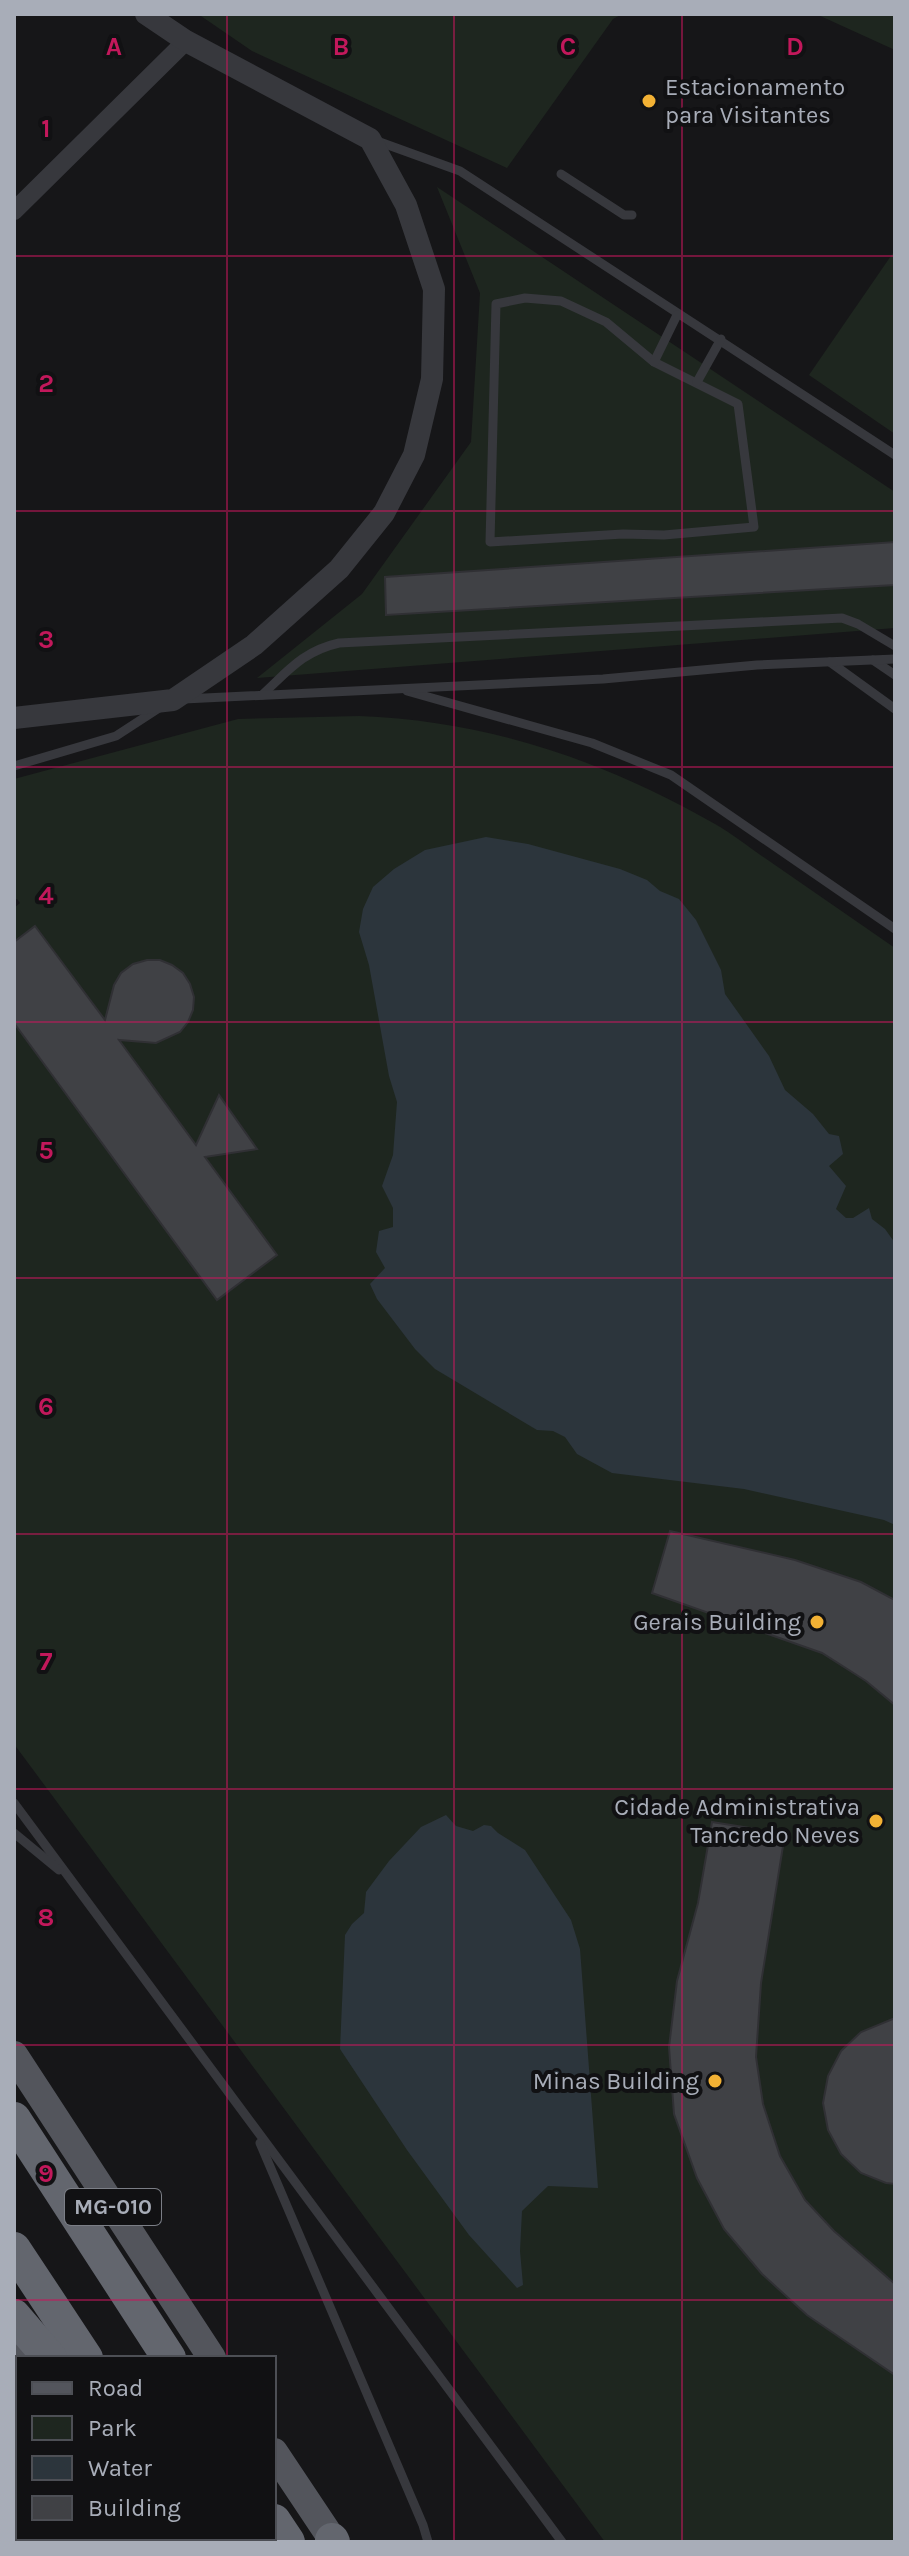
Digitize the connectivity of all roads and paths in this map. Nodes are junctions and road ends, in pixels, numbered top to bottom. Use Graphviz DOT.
graph roads {
  1 [pos="146,14"];
  2 [pos="186,41"];
  3 [pos="370,139"];
  4 [pos="561,174"];
  5 [pos="14,211"];
  6 [pos="632,215"];
  7 [pos="677,315"];
  8 [pos="721,339"];
  9 [pos="654,362"];
  10 [pos="697,382"];
  11 [pos="895,455"];
  12 [pos="895,646"];
  13 [pos="895,659"];
  14 [pos="873,660"];
  15 [pos="830,662"];
  16 [pos="895,675"];
  17 [pos="400,689"];
  18 [pos="262,695"];
  19 [pos="173,700"];
  20 [pos="895,709"];
  21 [pos="14,718"];
  22 [pos="14,766"];
  23 [pos="895,929"];
  24 [pos="14,1803"];
  25 [pos="14,1833"];
  26 [pos="71,1879"];
  27 [pos="14,2055"];
  28 [pos="14,2119"];
  29 [pos="256,2132"];
  30 [pos="14,2249"];
  31 [pos="14,2316"];
  32 [pos="48,2356"];
  33 [pos="85,2356"];
  34 [pos="168,2356"];
  35 [pos="211,2356"];
  36 [pos="276,2455"];
  37 [pos="276,2524"];
  38 [pos="333,2541"];
  39 [pos="288,2542"];
  40 [pos="428,2542"];
  41 [pos="562,2542"];
  1 -- 2 [label="street"];
  2 -- 3 [label="street"];
  2 -- 5 [label="street"];
  3 -- 7 [label="lane"];
  3 -- 19 [label="street"];
  4 -- 6 [label="lane"];
  7 -- 8 [label="lane"];
  7 -- 9 [label="lane"];
  8 -- 10 [label="lane"];
  8 -- 11 [label="lane"];
  9 -- 10 [label="lane"];
  9 -- 10 [label="lane"];
  12 -- 18 [label="lane"];
  13 -- 14 [label="lane"];
  14 -- 15 [label="lane"];
  14 -- 16 [label="lane"];
  15 -- 17 [label="lane"];
  15 -- 20 [label="lane"];
  17 -- 18 [label="lane"];
  17 -- 23 [label="lane"];
  18 -- 19 [label="lane"];
  19 -- 21 [label="street"];
  19 -- 22 [label="lane"];
  24 -- 26 [label="lane"];
  25 -- 26 [label="lane"];
  26 -- 29 [label="lane"];
  27 -- 35 [label="main road, MG-010"];
  28 -- 34 [label="highway, MG-010"];
  29 -- 40 [label="lane"];
  29 -- 41 [label="lane"];
  30 -- 33 [label="highway"];
  31 -- 32 [label="highway"];
  36 -- 38 [label="main road"];
  37 -- 39 [label="highway"];
}
